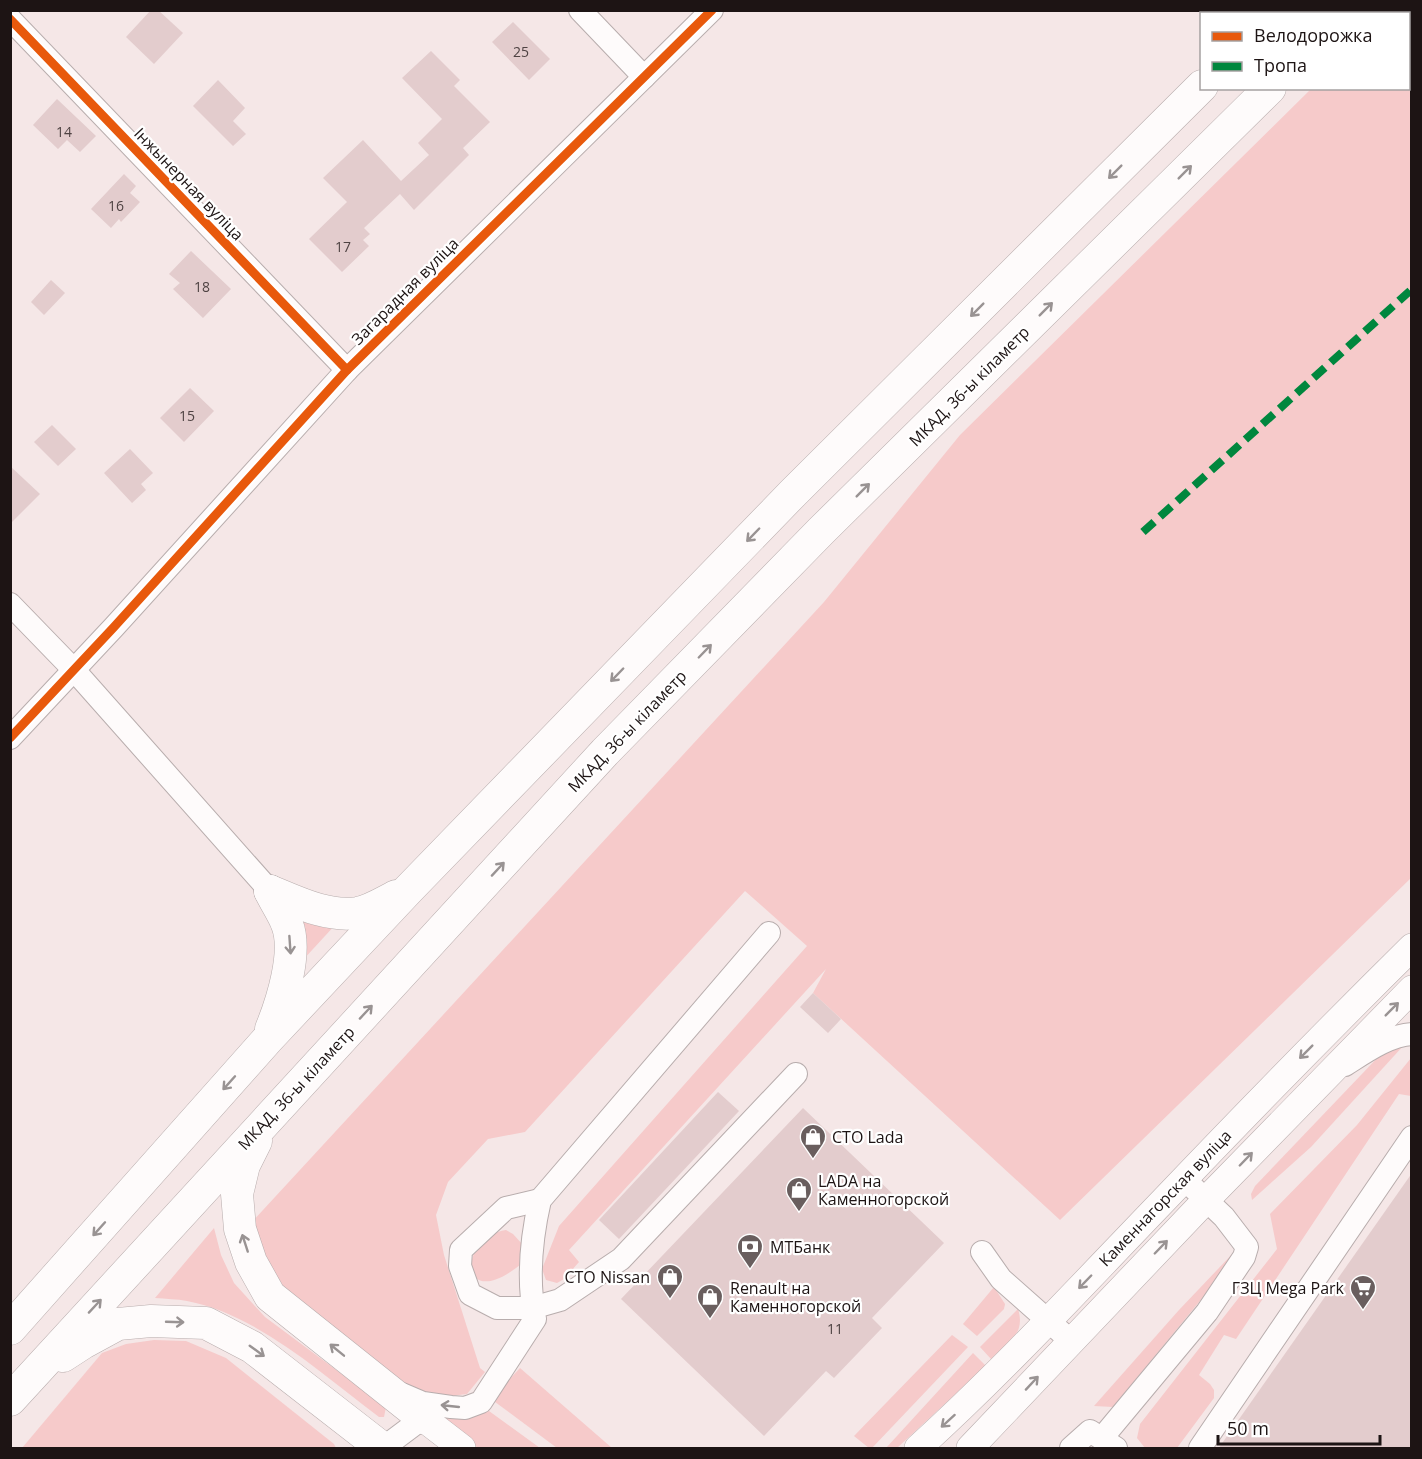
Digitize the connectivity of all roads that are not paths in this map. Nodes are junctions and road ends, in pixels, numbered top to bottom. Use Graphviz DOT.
graph roads {
  1 [pos="580,10"];
  2 [pos="712,10"];
  3 [pos="10,19"];
  4 [pos="644,77"];
  5 [pos="1200,88"];
  6 [pos="1268,90"];
  7 [pos="347,370"];
  8 [pos="10,604"];
  9 [pos="74,670"];
  10 [pos="10,738"];
  11 [pos="408,890"];
  12 [pos="270,891"];
  13 [pos="769,933"];
  14 [pos="1412,947"];
  15 [pos="1412,989"];
  16 [pos="1412,1034"];
  17 [pos="267,1040"];
  18 [pos="796,1074"];
  19 [pos="1321,1081"];
  20 [pos="269,1117"];
  21 [pos="1412,1137"];
  22 [pos="1184,1179"];
  23 [pos="540,1200"];
  24 [pos="1205,1201"];
  25 [pos="982,1252"];
  26 [pos="532,1308"];
  27 [pos="1049,1321"];
  28 [pos="10,1329"];
  29 [pos="1071,1341"];
  30 [pos="383,1386"];
  31 [pos="19,1390"];
  32 [pos="423,1418"];
  33 [pos="1109,1443"];
  34 [pos="383,1449"];
  35 [pos="411,1449"];
  36 [pos="462,1449"];
  37 [pos="918,1449"];
  38 [pos="970,1449"];
  39 [pos="1071,1449"];
  40 [pos="1200,1449"];
  1 -- 4 [label="street"];
  2 -- 4 [label="street, Загарадная вуліца"];
  3 -- 7 [label="street, Інжынерная вуліца"];
  4 -- 7 [label="street, Загарадная вуліца"];
  5 -- 11 [label="highway, one-way"];
  20 -- 6 [label="highway, МКАД, 36-ы кіламетр, one-way"];
  7 -- 9 [label="street, Загарадная вуліца"];
  8 -- 9 [label="street"];
  9 -- 10 [label="street, Загарадная вуліца"];
  9 -- 12 [label="street"];
  11 -- 12 [label="highway"];
  11 -- 17 [label="highway"];
  12 -- 17 [label="highway, one-way"];
  13 -- 23 [label="street"];
  14 -- 22 [label="main road, Каменнагорская вуліца, one-way"];
  19 -- 15 [label="main road, Каменнагорская вуліца, one-way"];
  16 -- 19 [label="street"];
  17 -- 28 [label="highway, one-way"];
  18 -- 26 [label="street"];
  24 -- 19 [label="main road, Каменнагорская вуліца, one-way"];
  30 -- 20 [label="highway, one-way"];
  31 -- 20 [label="highway, МКАД, 36-ы кіламетр, one-way"];
  21 -- 40 [label="street"];
  22 -- 24 [label="street"];
  22 -- 27 [label="main road, Каменнагорская вуліца, one-way"];
  23 -- 26 [label="street"];
  23 -- 26 [label="street"];
  29 -- 24 [label="main road, Каменнагорская вуліца, one-way"];
  24 -- 33 [label="street"];
  25 -- 27 [label="street"];
  26 -- 30 [label="street, one-way"];
  27 -- 29 [label="street"];
  27 -- 37 [label="main road, Каменнагорская вуліца, one-way"];
  38 -- 29 [label="main road, Каменнагорская вуліца, one-way"];
  30 -- 32 [label="highway"];
  31 -- 34 [label="highway, one-way"];
  32 -- 34 [label="street"];
  32 -- 35 [label="street"];
  32 -- 36 [label="main road"];
  33 -- 39 [label="street"];
}
